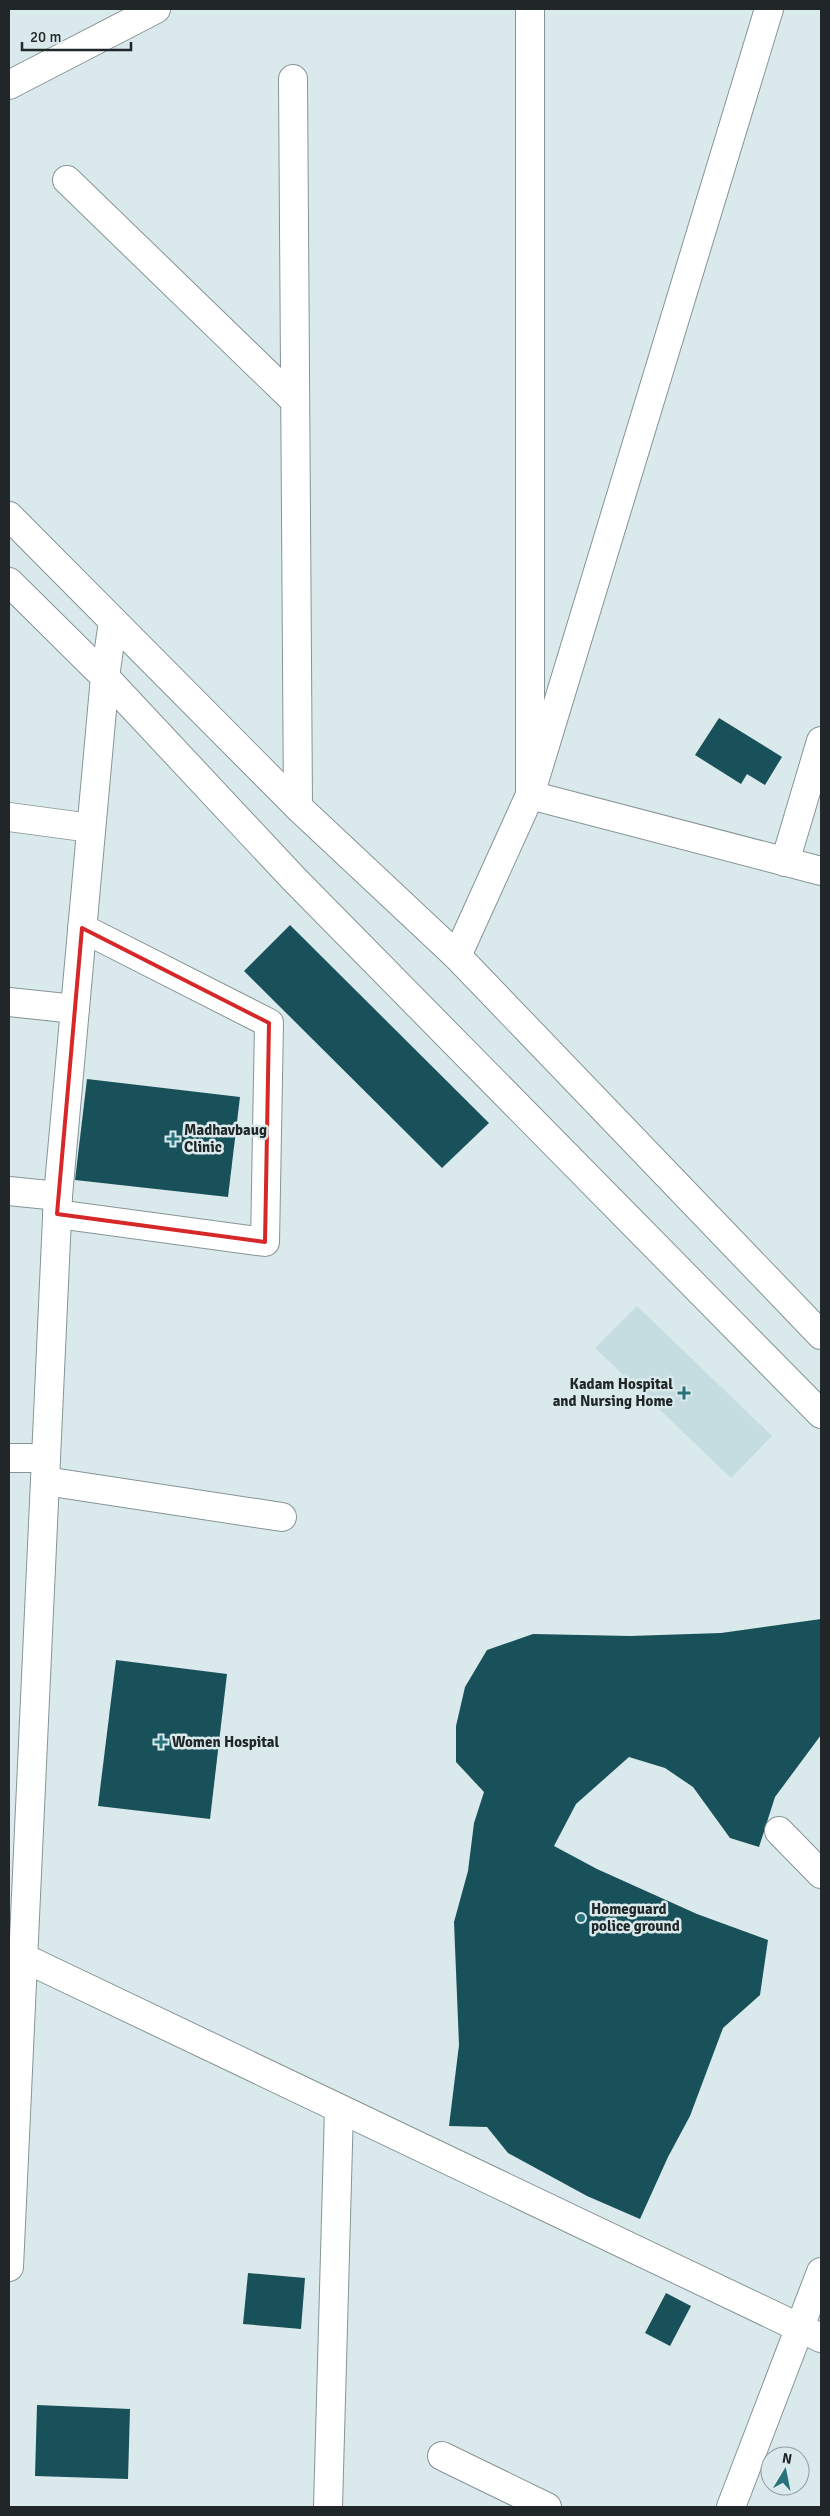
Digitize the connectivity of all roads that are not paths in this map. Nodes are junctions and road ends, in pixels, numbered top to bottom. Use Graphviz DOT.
graph roads {
  1 [pos="156,9"];
  2 [pos="530,9"];
  3 [pos="769,9"];
  4 [pos="293,78"];
  5 [pos="9,85"];
  6 [pos="67,180"];
  7 [pos="294,400"];
  8 [pos="9,516"];
  9 [pos="9,582"];
  10 [pos="113,621"];
  11 [pos="104,677"];
  12 [pos="821,741"];
  13 [pos="530,795"];
  14 [pos="298,807"];
  15 [pos="9,818"];
  16 [pos="91,828"];
  17 [pos="784,862"];
  18 [pos="821,872"];
  19 [pos="82,928"];
  20 [pos="457,956"];
  21 [pos="9,1002"];
  22 [pos="75,1009"];
  23 [pos="9,1191"];
  24 [pos="58,1205"];
  25 [pos="821,1335"];
  26 [pos="821,1414"];
  27 [pos="9,1458"];
  28 [pos="46,1470"];
  29 [pos="282,1517"];
  30 [pos="779,1831"];
  31 [pos="821,1874"];
  32 [pos="24,1958"];
  33 [pos="340,2109"];
  34 [pos="9,2267"];
  35 [pos="821,2272"];
  36 [pos="811,2334"];
  37 [pos="442,2456"];
  38 [pos="328,2507"];
  39 [pos="547,2507"];
  40 [pos="731,2507"];
  1 -- 5 [label="street"];
  2 -- 13 [label="street"];
  3 -- 13 [label="street"];
  4 -- 7 [label="street"];
  6 -- 7 [label="street"];
  7 -- 14 [label="street"];
  8 -- 10 [label="street"];
  9 -- 11 [label="street"];
  10 -- 11 [label="street"];
  10 -- 14 [label="street"];
  11 -- 16 [label="street"];
  11 -- 26 [label="street"];
  12 -- 17 [label="street"];
  13 -- 17 [label="street"];
  13 -- 20 [label="street"];
  14 -- 20 [label="street"];
  15 -- 16 [label="street"];
  16 -- 19 [label="street"];
  17 -- 18 [label="street"];
  19 -- 22 [label="street"];
  19 -- 24 [label="street"];
  20 -- 25 [label="street"];
  21 -- 22 [label="street"];
  22 -- 24 [label="street"];
  23 -- 24 [label="street"];
  24 -- 28 [label="street"];
  27 -- 28 [label="street"];
  28 -- 29 [label="street"];
  28 -- 32 [label="street"];
  30 -- 31 [label="street"];
  32 -- 33 [label="street"];
  32 -- 34 [label="street"];
  33 -- 36 [label="street"];
  33 -- 38 [label="street"];
  35 -- 36 [label="street"];
  36 -- 40 [label="street"];
  37 -- 39 [label="street"];
}
